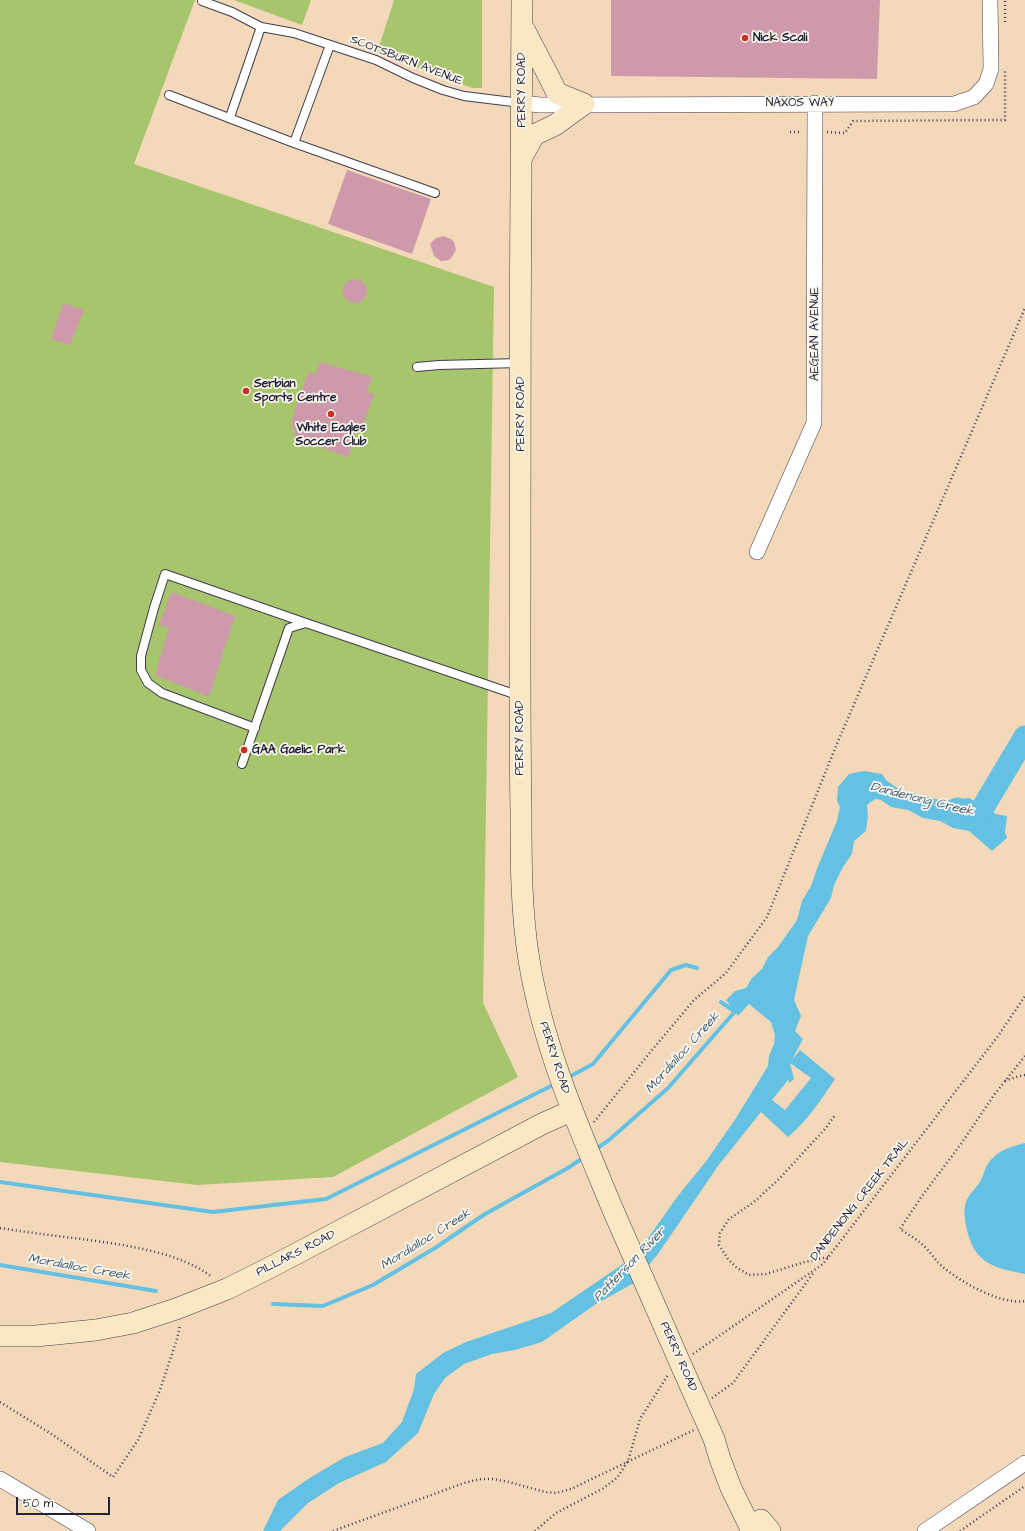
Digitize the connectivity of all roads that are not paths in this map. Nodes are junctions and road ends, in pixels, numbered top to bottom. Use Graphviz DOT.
graph roads {
  1 [pos="522,0"];
  2 [pos="990,0"];
  3 [pos="202,1"];
  4 [pos="522,26"];
  5 [pos="261,27"];
  6 [pos="330,45"];
  7 [pos="169,96"];
  8 [pos="522,103"];
  9 [pos="816,103"];
  10 [pos="584,104"];
  11 [pos="230,117"];
  12 [pos="294,143"];
  13 [pos="522,157"];
  14 [pos="435,193"];
  15 [pos="521,363"];
  16 [pos="417,367"];
  17 [pos="758,552"];
  18 [pos="306,623"];
  19 [pos="520,696"];
  20 [pos="255,728"];
  21 [pos="242,764"];
  22 [pos="571,1110"];
  23 [pos="0,1336"];
  24 [pos="1025,1463"];
  25 [pos="0,1479"];
  26 [pos="763,1528"];
  27 [pos="88,1531"];
  28 [pos="926,1531"];
  1 -- 4 [label="main road, PERRY ROAD"];
  2 -- 9 [label="street, NAXOS WAY"];
  3 -- 5 [label="lane, SCOTSBURN AVENUE"];
  4 -- 8 [label="main road, PERRY ROAD"];
  4 -- 10 [label="main road"];
  5 -- 6 [label="lane, SCOTSBURN AVENUE"];
  5 -- 11 [label="lane"];
  6 -- 8 [label="lane, SCOTSBURN AVENUE"];
  6 -- 12 [label="lane"];
  7 -- 11 [label="lane"];
  8 -- 10 [label="street, NAXOS WAY"];
  8 -- 13 [label="main road, PERRY ROAD"];
  9 -- 10 [label="street, NAXOS WAY"];
  9 -- 17 [label="street, AEGEAN AVENUE"];
  10 -- 13 [label="main road"];
  11 -- 12 [label="lane"];
  12 -- 14 [label="lane"];
  13 -- 15 [label="main road, PERRY ROAD"];
  15 -- 16 [label="lane"];
  15 -- 19 [label="main road, PERRY ROAD"];
  18 -- 19 [label="lane"];
  18 -- 20 [label="lane"];
  18 -- 20 [label="lane"];
  19 -- 22 [label="main road, PERRY ROAD"];
  20 -- 21 [label="lane"];
  22 -- 23 [label="main road, PILLARS ROAD"];
  22 -- 26 [label="main road, PERRY ROAD, bridge"];
  24 -- 28 [label="street"];
  25 -- 27 [label="street"];
}
